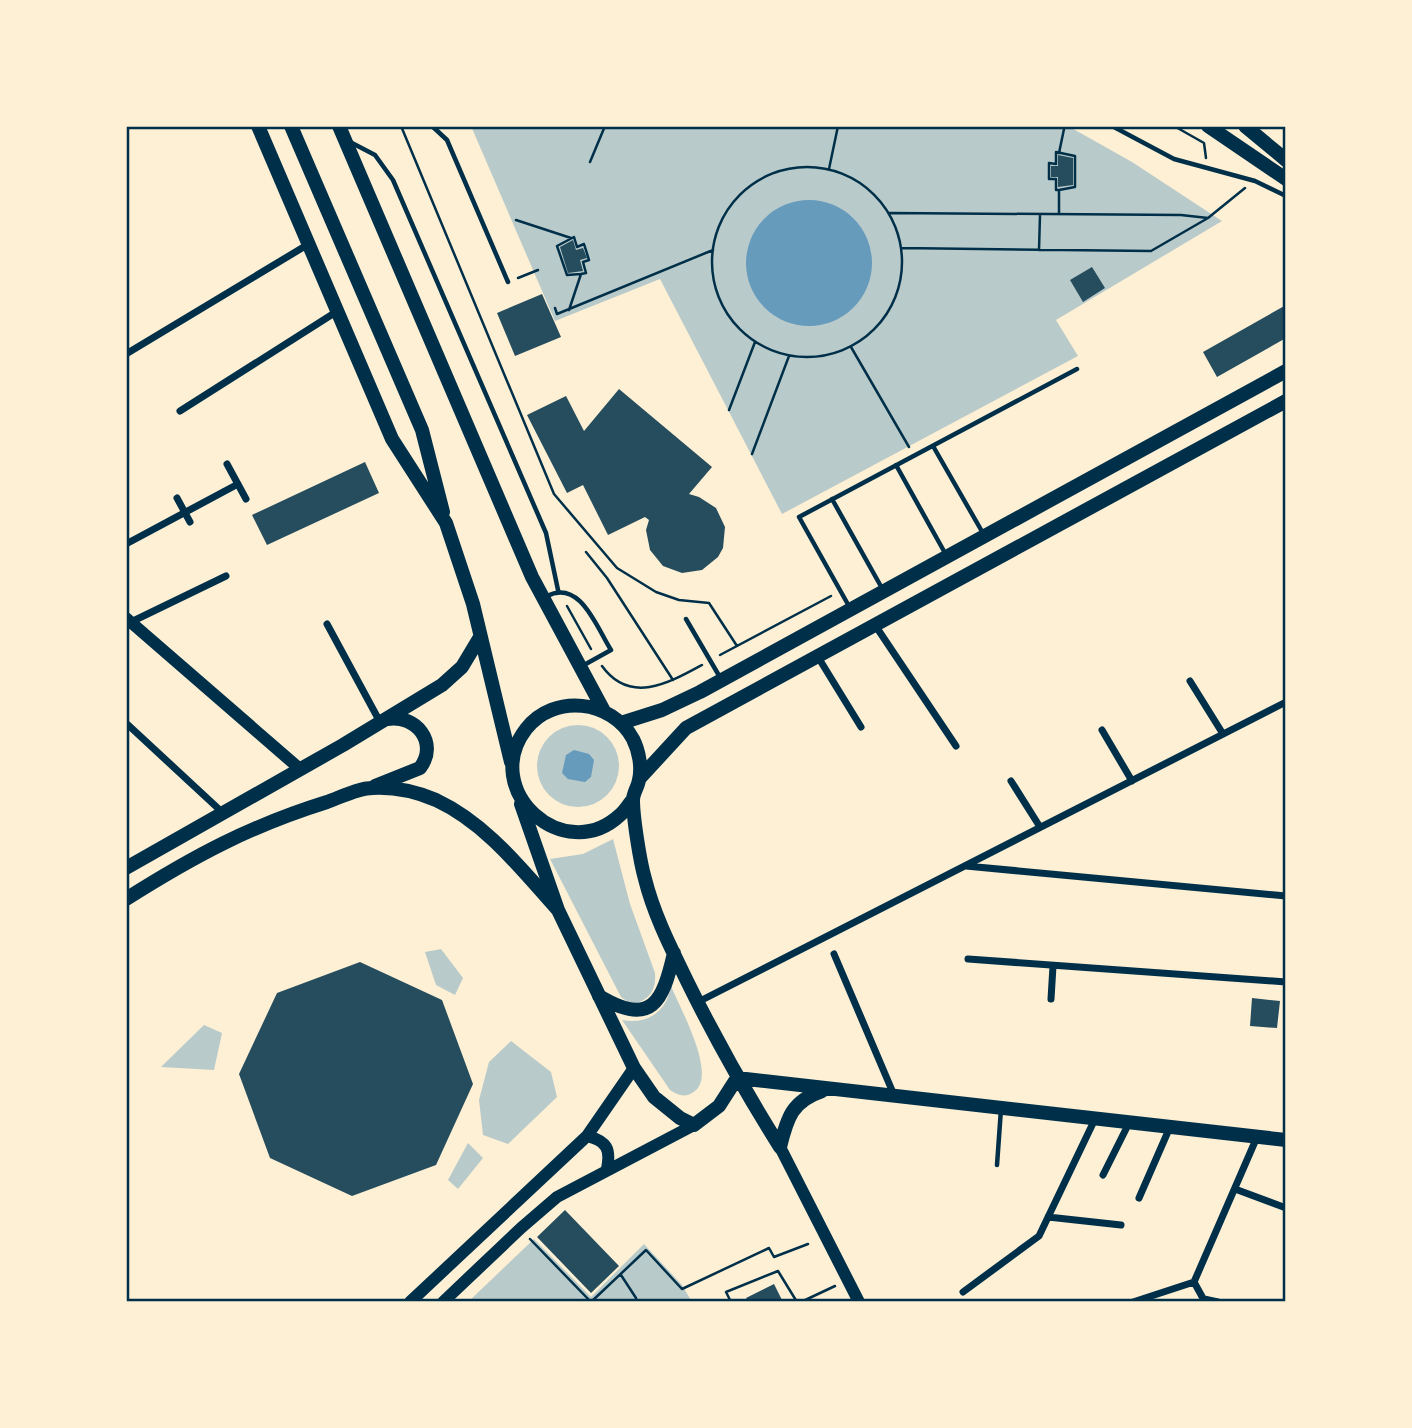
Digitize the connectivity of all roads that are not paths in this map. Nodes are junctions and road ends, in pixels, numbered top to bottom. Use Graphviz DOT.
graph roads {
  1 [pos="258,126"];
  2 [pos="291,126"];
  3 [pos="432,126"];
  4 [pos="1112,126"];
  5 [pos="1208,126"];
  6 [pos="1245,126"];
  7 [pos="341,133"];
  8 [pos="1286,160"];
  9 [pos="1286,179"];
  10 [pos="1286,196"];
  11 [pos="307,245"];
  12 [pos="508,282"];
  13 [pos="337,312"];
  14 [pos="126,354"];
  15 [pos="1077,369"];
  16 [pos="1286,371"];
  17 [pos="1286,401"];
  18 [pos="180,411"];
  19 [pos="933,446"];
  20 [pos="228,464"];
  21 [pos="896,465"];
  22 [pos="238,484"];
  23 [pos="177,498"];
  24 [pos="246,499"];
  25 [pos="832,499"];
  26 [pos="185,512"];
  27 [pos="190,522"];
  28 [pos="446,523"];
  29 [pos="984,536"];
  30 [pos="126,544"];
  31 [pos="946,556"];
  32 [pos="226,576"];
  33 [pos="558,590"];
  34 [pos="883,591"];
  35 [pos="542,598"];
  36 [pos="850,609"];
  37 [pos="686,619"];
  38 [pos="129,620"];
  39 [pos="327,624"];
  40 [pos="875,625"];
  41 [pos="480,637"];
  42 [pos="818,656"];
  43 [pos="580,667"];
  44 [pos="721,680"];
  45 [pos="1190,681"];
  46 [pos="1286,702"];
  47 [pos="672,706"];
  48 [pos="604,711"];
  49 [pos="384,721"];
  50 [pos="126,723"];
  51 [pos="621,723"];
  52 [pos="862,727"];
  53 [pos="686,729"];
  54 [pos="1102,730"];
  55 [pos="1223,734"];
  56 [pos="956,746"];
  57 [pos="512,768"];
  58 [pos="300,769"];
  59 [pos="639,779"];
  60 [pos="1011,781"];
  61 [pos="1132,781"];
  62 [pos="370,788"];
  63 [pos="516,789"];
  64 [pos="633,799"];
  65 [pos="222,812"];
  66 [pos="1040,827"];
  67 [pos="130,861"];
  68 [pos="964,866"];
  69 [pos="1286,896"];
  70 [pos="126,899"];
  71 [pos="558,910"];
  72 [pos="674,953"];
  73 [pos="834,954"];
  74 [pos="968,959"];
  75 [pos="1053,965"];
  76 [pos="1286,982"];
  77 [pos="598,995"];
  78 [pos="1051,999"];
  79 [pos="698,1002"];
  80 [pos="634,1068"];
  81 [pos="737,1078"];
  82 [pos="829,1088"];
  83 [pos="894,1096"];
  84 [pos="1001,1108"];
  85 [pos="1096,1119"];
  86 [pos="1129,1123"];
  87 [pos="694,1125"];
  88 [pos="1170,1127"];
  89 [pos="587,1136"];
  90 [pos="1286,1136"];
  91 [pos="1257,1137"];
  92 [pos="780,1147"];
  93 [pos="997,1166"];
  94 [pos="607,1169"];
  95 [pos="1103,1175"];
  96 [pos="1235,1189"];
  97 [pos="1139,1198"];
  98 [pos="1286,1208"];
  99 [pos="1048,1217"];
  100 [pos="1121,1225"];
  101 [pos="1194,1282"];
  102 [pos="962,1292"];
  103 [pos="1159,1294"];
  104 [pos="1205,1301"];
  105 [pos="410,1302"];
  106 [pos="443,1302"];
  107 [pos="859,1302"];
  108 [pos="1133,1302"];
  109 [pos="1163,1302"];
  110 [pos="1218,1302"];
  1 -- 11 [label="main road"];
  2 -- 28 [label="main road"];
  3 -- 12 [label="lane"];
  4 -- 10 [label="lane"];
  5 -- 9 [label="main road"];
  6 -- 8 [label="main road"];
  7 -- 33 [label="lane"];
  7 -- 35 [label="main road"];
  11 -- 13 [label="main road"];
  11 -- 14 [label="street"];
  13 -- 18 [label="street"];
  13 -- 28 [label="main road"];
  15 -- 19 [label="lane"];
  16 -- 29 [label="main road"];
  17 -- 40 [label="main road"];
  19 -- 21 [label="lane"];
  19 -- 29 [label="lane"];
  20 -- 22 [label="street"];
  21 -- 25 [label="lane"];
  21 -- 31 [label="lane"];
  22 -- 24 [label="street"];
  22 -- 26 [label="street"];
  23 -- 26 [label="street"];
  25 -- 34 [label="lane"];
  25 -- 36 [label="lane"];
  26 -- 27 [label="street"];
  26 -- 30 [label="street"];
  28 -- 41 [label="main road"];
  29 -- 31 [label="main road"];
  31 -- 34 [label="main road"];
  32 -- 38 [label="street"];
  33 -- 35 [label="lane"];
  33 -- 43 [label="lane"];
  34 -- 36 [label="main road"];
  35 -- 43 [label="main road"];
  36 -- 44 [label="main road"];
  37 -- 44 [label="lane"];
  38 -- 58 [label="street"];
  39 -- 49 [label="street"];
  40 -- 42 [label="main road"];
  40 -- 56 [label="street"];
  41 -- 49 [label="main road"];
  41 -- 57 [label="main road"];
  42 -- 52 [label="street"];
  42 -- 53 [label="main road"];
  43 -- 48 [label="main road"];
  44 -- 47 [label="main road"];
  45 -- 55 [label="street"];
  46 -- 55 [label="street"];
  47 -- 51 [label="main road"];
  47 -- 53 [label="main road"];
  48 -- 51 [label="main road"];
  48 -- 57 [label="main road"];
  49 -- 58 [label="main road"];
  49 -- 62 [label="main road"];
  50 -- 65 [label="street"];
  51 -- 59 [label="main road"];
  53 -- 59 [label="main road"];
  54 -- 61 [label="street"];
  55 -- 61 [label="street"];
  57 -- 63 [label="main road"];
  58 -- 65 [label="main road"];
  59 -- 64 [label="main road"];
  60 -- 66 [label="street"];
  61 -- 66 [label="street"];
  62 -- 70 [label="main road"];
  62 -- 71 [label="main road"];
  63 -- 64 [label="main road"];
  63 -- 71 [label="main road"];
  64 -- 72 [label="main road"];
  65 -- 67 [label="main road"];
  66 -- 68 [label="street"];
  68 -- 69 [label="street"];
  68 -- 79 [label="street"];
  71 -- 77 [label="main road"];
  72 -- 77 [label="main road"];
  72 -- 79 [label="main road"];
  73 -- 83 [label="street"];
  74 -- 75 [label="street"];
  75 -- 76 [label="street"];
  75 -- 78 [label="street"];
  77 -- 80 [label="main road"];
  79 -- 81 [label="main road"];
  80 -- 87 [label="main road"];
  80 -- 89 [label="street"];
  81 -- 82 [label="main road"];
  81 -- 87 [label="main road"];
  81 -- 92 [label="main road"];
  82 -- 83 [label="main road"];
  82 -- 92 [label="main road"];
  83 -- 84 [label="main road"];
  84 -- 85 [label="main road"];
  84 -- 93 [label="lane"];
  85 -- 86 [label="main road"];
  85 -- 99 [label="street"];
  86 -- 88 [label="main road"];
  86 -- 95 [label="street"];
  87 -- 94 [label="street"];
  88 -- 91 [label="main road"];
  88 -- 97 [label="street"];
  89 -- 94 [label="street"];
  89 -- 105 [label="street"];
  90 -- 91 [label="main road"];
  91 -- 96 [label="street"];
  92 -- 107 [label="street"];
  94 -- 106 [label="street"];
  96 -- 98 [label="street"];
  96 -- 101 [label="street"];
  99 -- 100 [label="street"];
  99 -- 102 [label="street"];
  101 -- 103 [label="street"];
  101 -- 104 [label="street"];
  103 -- 108 [label="street"];
  103 -- 109 [label="street"];
  104 -- 110 [label="street"];
}
